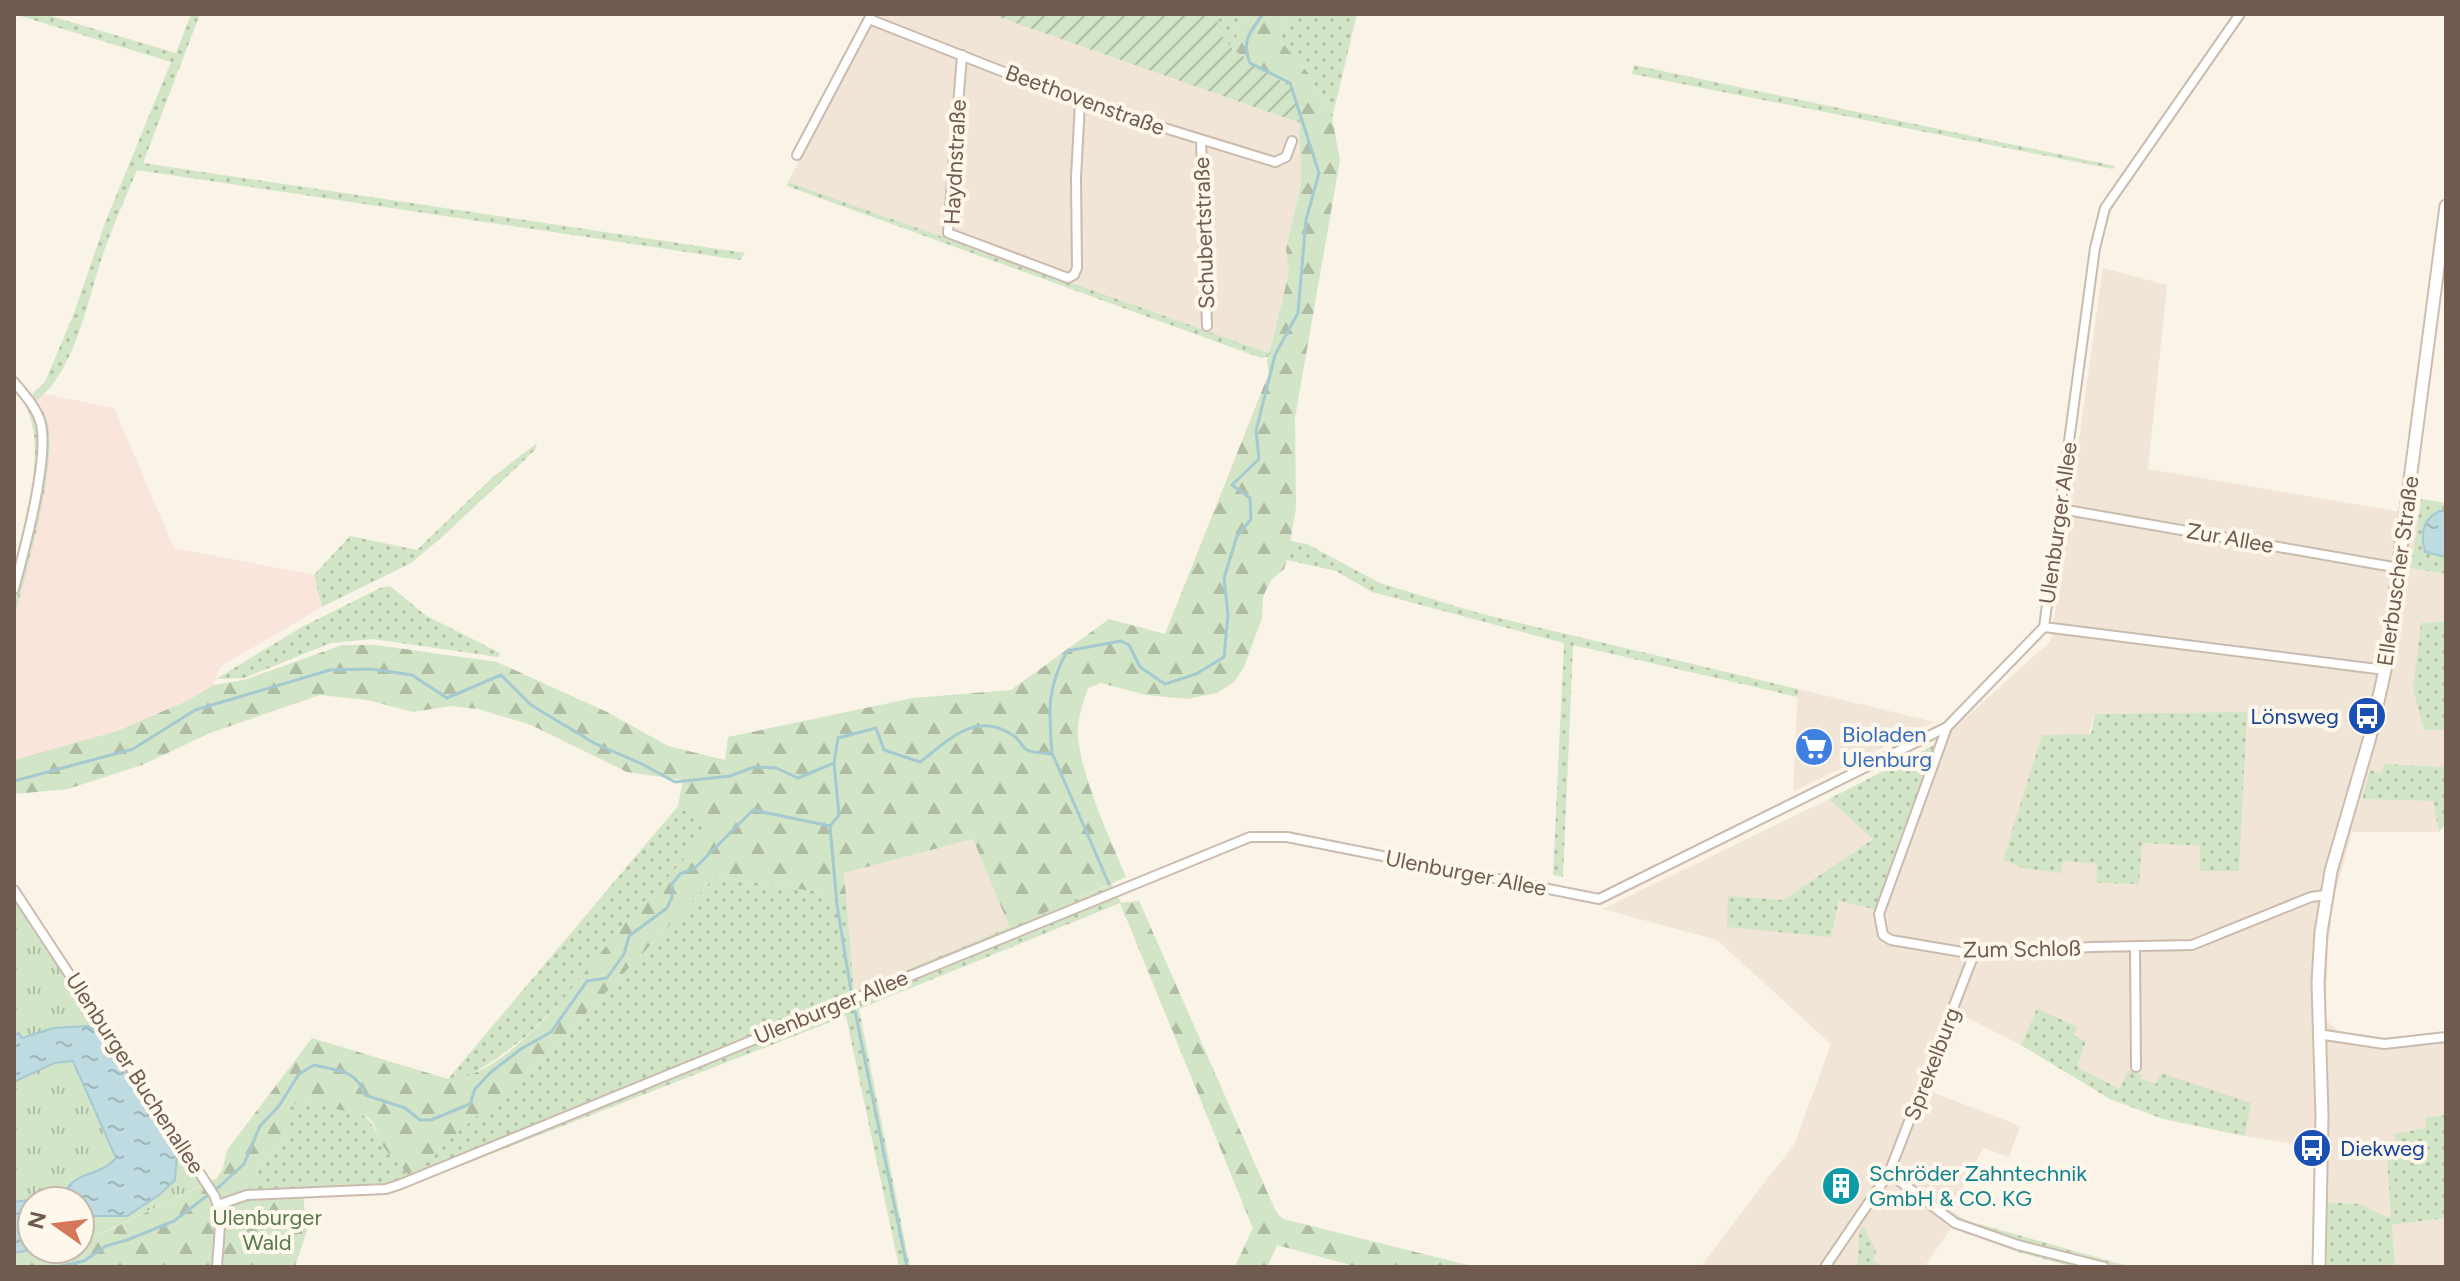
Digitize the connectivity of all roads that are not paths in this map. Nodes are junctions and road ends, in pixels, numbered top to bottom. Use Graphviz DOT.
graph roads {
  1 [pos="2240,14"];
  2 [pos="870,17"];
  3 [pos="962,55"];
  4 [pos="1080,102"];
  5 [pos="1201,140"];
  6 [pos="1292,141"];
  7 [pos="797,155"];
  8 [pos="2446,206"];
  9 [pos="1207,326"];
  10 [pos="14,382"];
  11 [pos="2061,509"];
  12 [pos="2399,568"];
  13 [pos="14,589"];
  14 [pos="2044,627"];
  15 [pos="2385,670"];
  16 [pos="1947,727"];
  17 [pos="14,890"];
  18 [pos="2326,895"];
  19 [pos="2135,948"];
  20 [pos="1974,954"];
  21 [pos="2318,1034"];
  22 [pos="2446,1037"];
  23 [pos="2136,1067"];
  24 [pos="1889,1173"];
  25 [pos="218,1205"];
  26 [pos="217,1267"];
  27 [pos="1825,1267"];
  28 [pos="2104,1267"];
  29 [pos="2319,1267"];
  1 -- 11 [label="street, Ulenburger Allee"];
  2 -- 3 [label="street, Beethovenstraße"];
  2 -- 7 [label="street"];
  3 -- 4 [label="street, Beethovenstraße"];
  3 -- 4 [label="street, Haydnstraße"];
  4 -- 5 [label="street, Beethovenstraße"];
  5 -- 6 [label="street, Beethovenstraße"];
  5 -- 9 [label="street, Schubertstraße"];
  8 -- 12 [label="main road, Ellerbuscher Straße"];
  10 -- 13 [label="street"];
  11 -- 12 [label="street, Zur Allee"];
  11 -- 14 [label="street, Ulenburger Allee"];
  12 -- 15 [label="main road, Ellerbuscher Straße"];
  14 -- 15 [label="street"];
  14 -- 16 [label="street, Ulenburger Allee"];
  15 -- 18 [label="main road, Ellerbuscher Straße"];
  16 -- 20 [label="street, Zum Schloß"];
  16 -- 25 [label="street, Ulenburger Allee"];
  17 -- 25 [label="street, Ulenburger Buchenallee"];
  18 -- 19 [label="street, Zum Schloß"];
  18 -- 21 [label="main road, Ellerbuscher Straße"];
  19 -- 20 [label="street, Zum Schloß"];
  19 -- 23 [label="street"];
  20 -- 24 [label="street, Sprekelburg"];
  21 -- 22 [label="street"];
  21 -- 29 [label="main road, Ellerbuscher Straße"];
  24 -- 27 [label="street, Sprekelburg"];
  24 -- 28 [label="street"];
  25 -- 26 [label="street, Ulenburger Buchenallee"];
}
